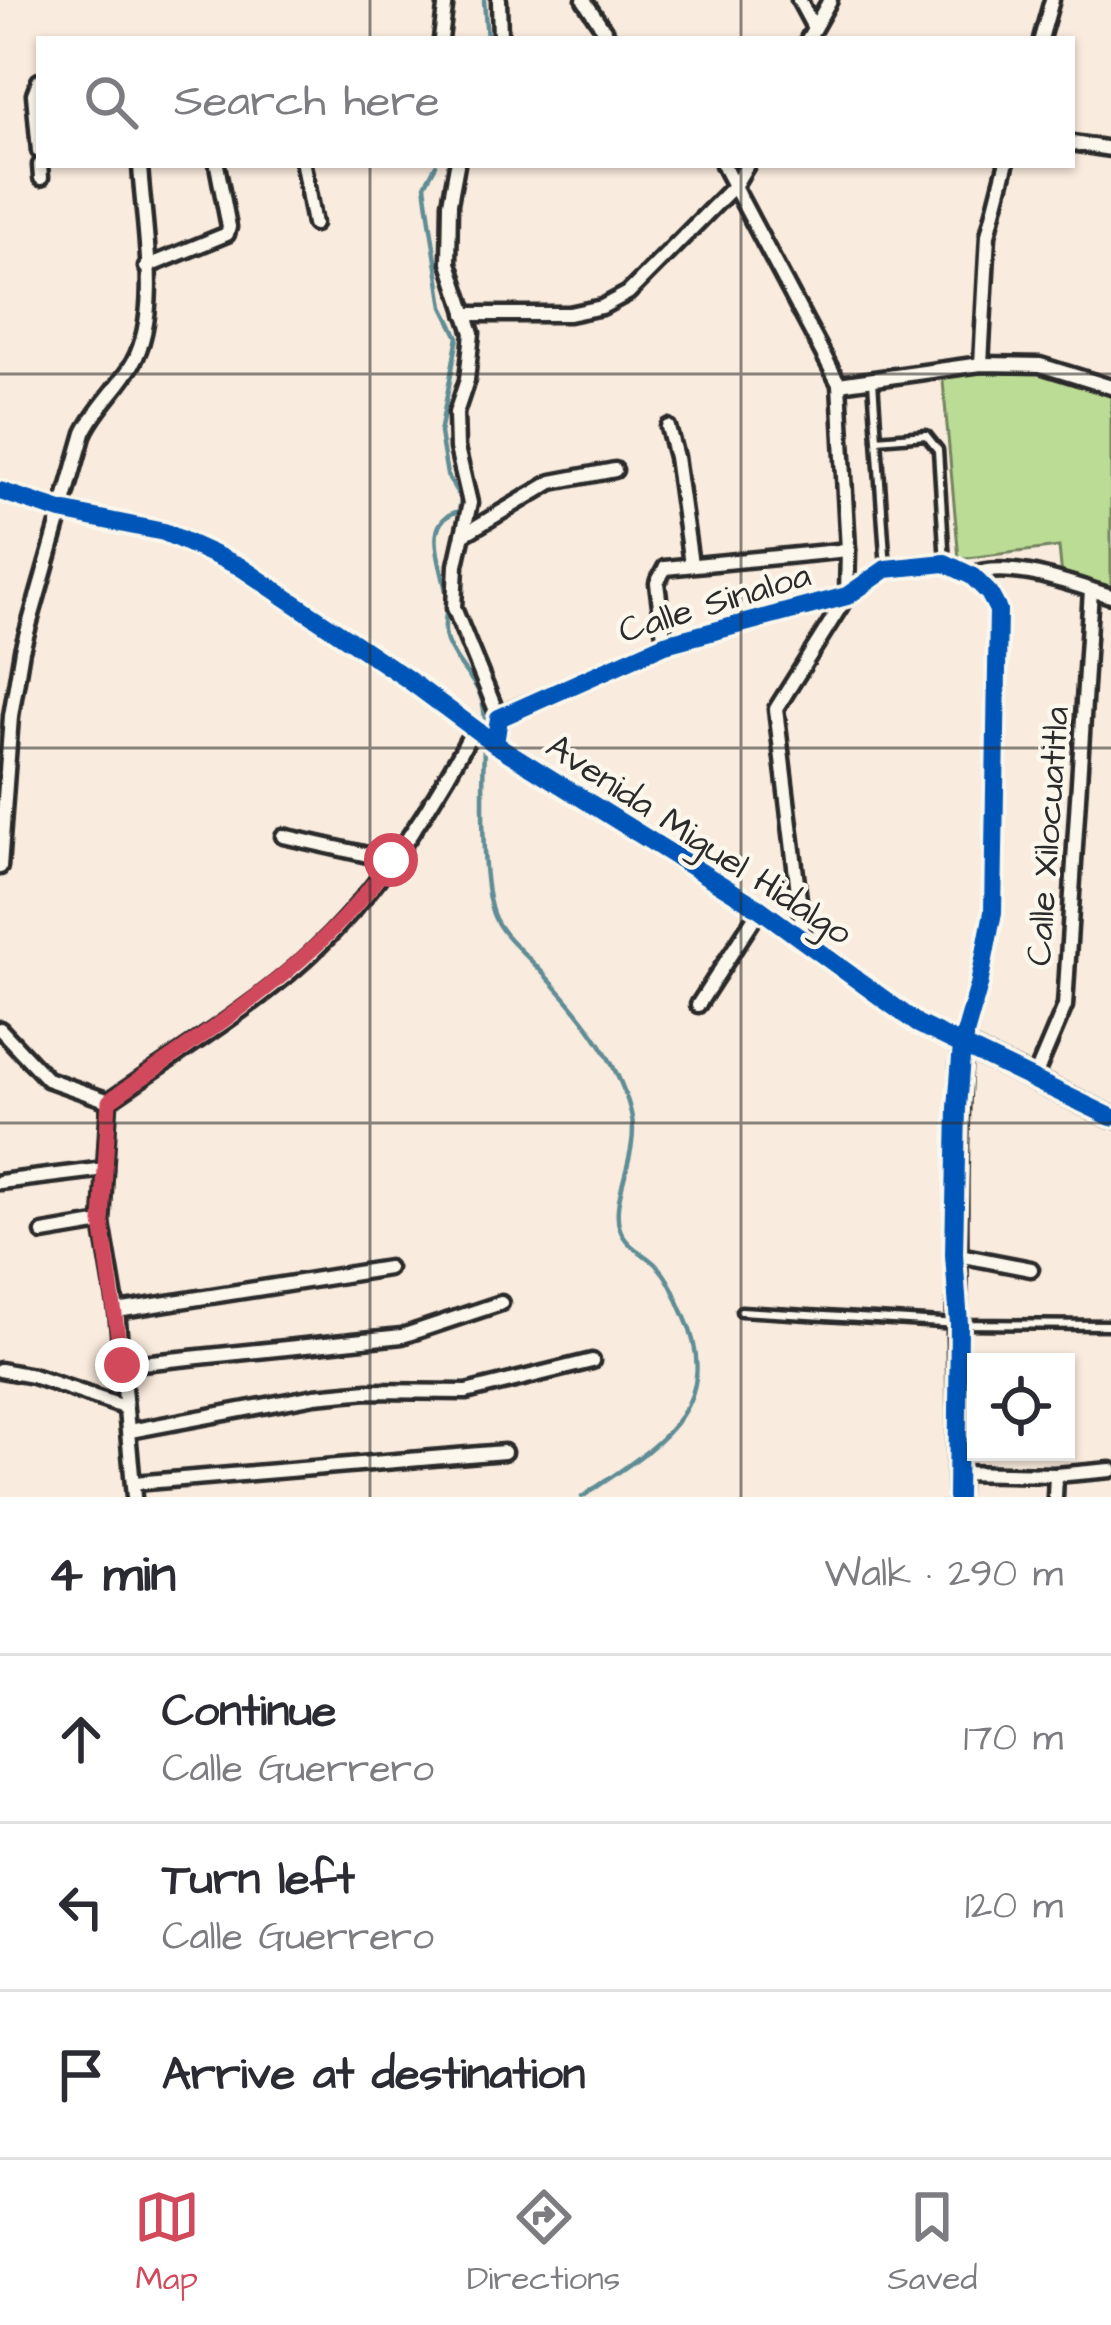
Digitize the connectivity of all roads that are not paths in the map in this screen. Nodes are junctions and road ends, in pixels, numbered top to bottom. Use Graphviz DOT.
graph roads {
  1 [pos="446,0"];
  2 [pos="500,0"];
  3 [pos="584,0"];
  4 [pos="800,0"];
  5 [pos="830,0"];
  6 [pos="1052,0"];
  7 [pos="811,32"];
  8 [pos="441,36"];
  9 [pos="500,36"];
  10 [pos="608,36"];
  11 [pos="1042,36"];
  12 [pos="1075,143"];
  13 [pos="1111,149"];
  14 [pos="140,168"];
  15 [pos="218,168"];
  16 [pos="304,168"];
  17 [pos="456,168"];
  18 [pos="725,168"];
  19 [pos="745,168"];
  20 [pos="1005,168"];
  21 [pos="735,185"];
  22 [pos="314,224"];
  23 [pos="146,267"];
  24 [pos="465,314"];
  25 [pos="981,364"];
  26 [pos="872,379"];
  27 [pos="839,384"];
  28 [pos="1111,387"];
  29 [pos="668,427"];
  30 [pos="877,439"];
  31 [pos="614,470"];
  32 [pos="0,491"];
  33 [pos="62,511"];
  34 [pos="466,532"];
  35 [pos="848,550"];
  36 [pos="945,563"];
  37 [pos="691,564"];
  38 [pos="886,568"];
  39 [pos="972,576"];
  40 [pos="1091,590"];
  41 [pos="847,596"];
  42 [pos="1111,596"];
  43 [pos="665,644"];
  44 [pos="499,718"];
  45 [pos="474,728"];
  46 [pos="495,744"];
  47 [pos="283,836"];
  48 [pos="391,860"];
  49 [pos="0,867"];
  50 [pos="760,909"];
  51 [pos="804,941"];
  52 [pos="698,1005"];
  53 [pos="0,1029"];
  54 [pos="962,1045"];
  55 [pos="1034,1079"];
  56 [pos="109,1101"];
  57 [pos="1111,1117"];
  58 [pos="105,1168"];
  59 [pos="0,1182"];
  60 [pos="102,1222"];
  61 [pos="44,1233"];
  62 [pos="954,1254"];
  63 [pos="388,1268"];
  64 [pos="1030,1269"];
  65 [pos="501,1303"];
  66 [pos="117,1311"];
  67 [pos="740,1311"];
  68 [pos="959,1324"];
  69 [pos="1111,1325"];
  70 [pos="592,1361"];
  71 [pos="122,1365"];
  72 [pos="0,1370"];
  73 [pos="124,1407"];
  74 [pos="130,1431"];
  75 [pos="504,1453"];
  76 [pos="1111,1470"];
  77 [pos="957,1473"];
  78 [pos="1056,1475"];
  79 [pos="134,1490"];
  80 [pos="957,1497"];
  81 [pos="1054,1497"];
  1 -- 8 [label="street"];
  2 -- 9 [label="street"];
  3 -- 10 [label="street"];
  4 -- 7 [label="street"];
  5 -- 7 [label="street"];
  6 -- 11 [label="street"];
  12 -- 13 [label="street"];
  14 -- 23 [label="street"];
  15 -- 23 [label="street"];
  16 -- 22 [label="street"];
  17 -- 24 [label="street"];
  18 -- 21 [label="street"];
  19 -- 21 [label="street"];
  20 -- 25 [label="street"];
  21 -- 24 [label="street"];
  21 -- 27 [label="street"];
  23 -- 33 [label="street"];
  24 -- 34 [label="street"];
  25 -- 26 [label="street"];
  25 -- 28 [label="street"];
  26 -- 27 [label="street"];
  26 -- 30 [label="lane"];
  27 -- 35 [label="street"];
  29 -- 37 [label="street"];
  30 -- 36 [label="lane"];
  30 -- 38 [label="lane"];
  31 -- 34 [label="street"];
  32 -- 33 [label="street, Avenida Miguel Hidalgo"];
  33 -- 45 [label="street, Avenida Miguel Hidalgo"];
  33 -- 49 [label="street"];
  34 -- 44 [label="street"];
  35 -- 37 [label="street"];
  35 -- 41 [label="street"];
  36 -- 38 [label="street"];
  36 -- 39 [label="street"];
  37 -- 43 [label="street"];
  38 -- 41 [label="street, Calle Sinaloa"];
  39 -- 40 [label="street"];
  39 -- 54 [label="street"];
  40 -- 42 [label="street"];
  40 -- 55 [label="street, Calle Xilocuatitla"];
  41 -- 43 [label="street, Calle Sinaloa"];
  41 -- 51 [label="street"];
  43 -- 44 [label="street, Calle Sinaloa"];
  44 -- 46 [label="street"];
  45 -- 46 [label="street, Avenida Miguel Hidalgo"];
  45 -- 48 [label="street"];
  46 -- 50 [label="street, Avenida Miguel Hidalgo"];
  47 -- 48 [label="street"];
  48 -- 56 [label="street"];
  50 -- 51 [label="street, Avenida Miguel Hidalgo"];
  50 -- 52 [label="street"];
  51 -- 54 [label="street, Avenida Miguel Hidalgo"];
  53 -- 56 [label="street"];
  54 -- 55 [label="street, Avenida Miguel Hidalgo"];
  54 -- 62 [label="street"];
  55 -- 57 [label="street, Avenida Miguel Hidalgo"];
  56 -- 58 [label="street"];
  58 -- 59 [label="street"];
  58 -- 60 [label="street"];
  60 -- 61 [label="street"];
  60 -- 66 [label="street"];
  62 -- 64 [label="street"];
  62 -- 68 [label="street"];
  63 -- 66 [label="street"];
  65 -- 71 [label="street"];
  66 -- 71 [label="street"];
  67 -- 68 [label="lane"];
  68 -- 69 [label="lane"];
  68 -- 77 [label="street"];
  70 -- 74 [label="street"];
  71 -- 73 [label="street"];
  72 -- 73 [label="street"];
  73 -- 74 [label="street"];
  74 -- 79 [label="street"];
  75 -- 79 [label="street"];
  76 -- 78 [label="street"];
  77 -- 78 [label="street"];
  77 -- 80 [label="street"];
  78 -- 81 [label="street"];
}
